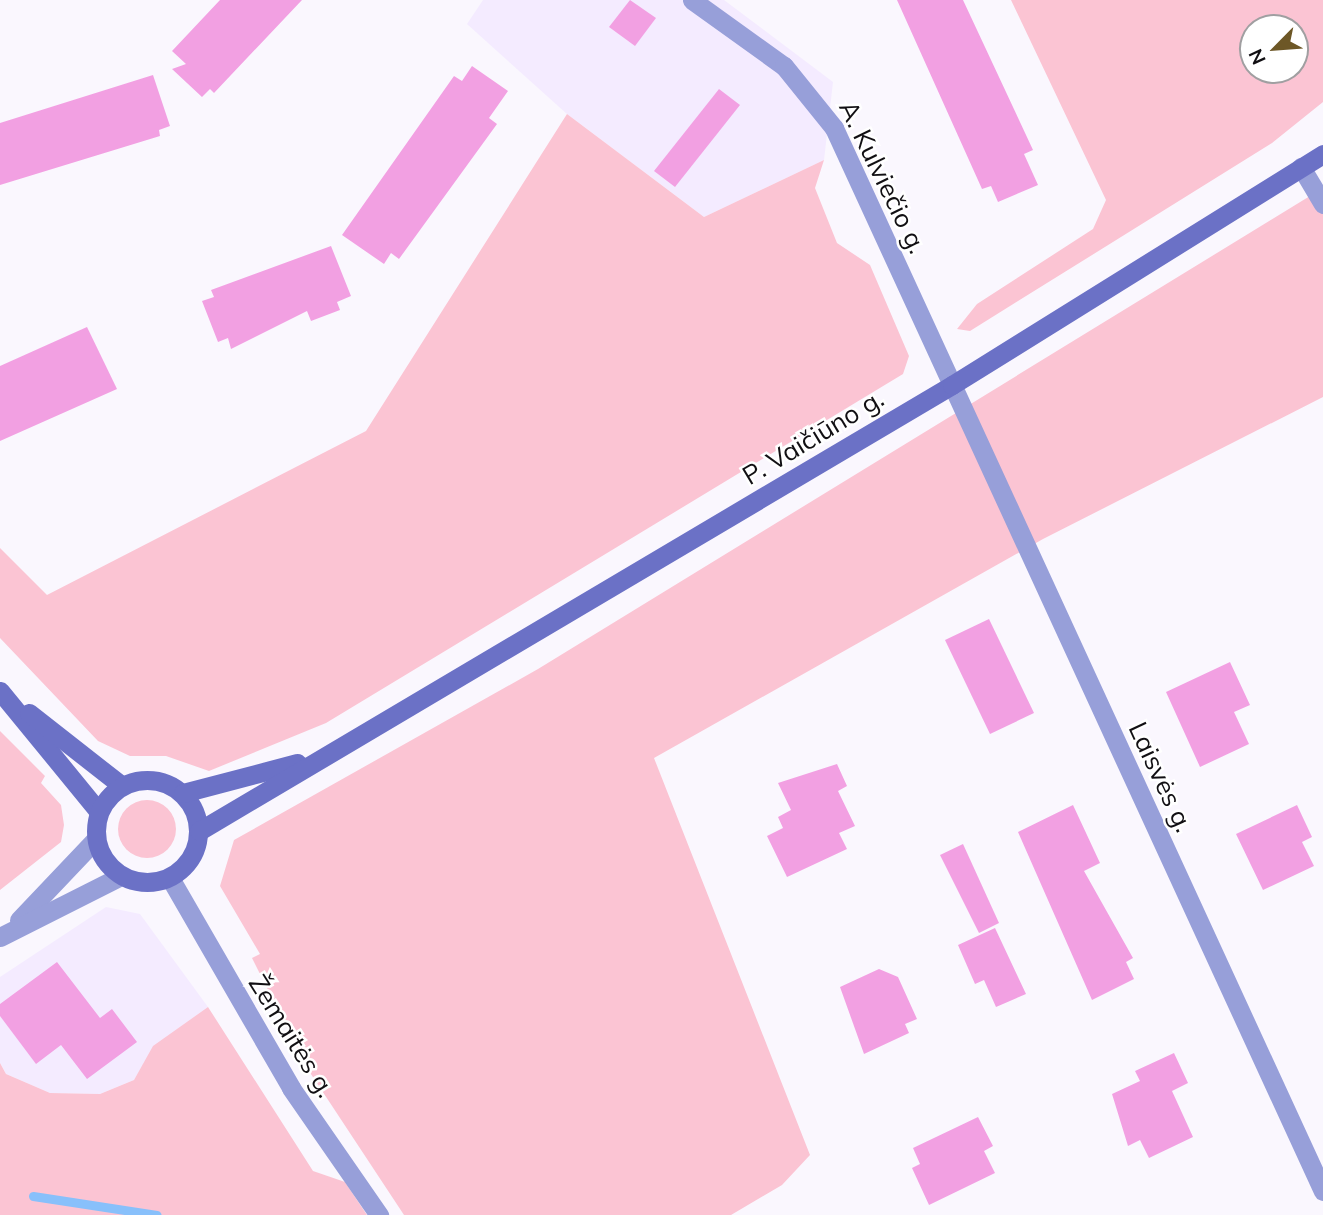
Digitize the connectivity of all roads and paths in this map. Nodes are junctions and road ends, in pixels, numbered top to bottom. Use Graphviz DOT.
graph roads {
  1 [pos="692,0"];
  2 [pos="1323,154"];
  3 [pos="1301,167"];
  4 [pos="1323,204"];
  5 [pos="952,385"];
  6 [pos="2,693"];
  7 [pos="325,755"];
  8 [pos="122,786"];
  9 [pos="183,793"];
  10 [pos="99,812"];
  11 [pos="199,831"];
  12 [pos="96,839"];
  13 [pos="121,876"];
  14 [pos="170,878"];
  15 [pos="4,934"];
  16 [pos="1323,1191"];
  17 [pos="379,1215"];
  1 -- 5 [label="street, A. Kulviečio g."];
  2 -- 3 [label="main road, P. Vaičiūno g."];
  3 -- 4 [label="street"];
  3 -- 5 [label="main road, P. Vaičiūno g."];
  5 -- 7 [label="main road, P. Vaičiūno g."];
  5 -- 16 [label="street, Laisvės g."];
  6 -- 8 [label="main road"];
  6 -- 10 [label="main road"];
  7 -- 9 [label="main road, P. Vaičiūno g."];
  7 -- 11 [label="main road, P. Vaičiūno g."];
  8 -- 9 [label="main road"];
  8 -- 10 [label="main road"];
  9 -- 11 [label="main road"];
  10 -- 12 [label="main road"];
  11 -- 14 [label="main road"];
  12 -- 13 [label="main road"];
  12 -- 15 [label="street"];
  13 -- 14 [label="main road"];
  13 -- 15 [label="street"];
  14 -- 17 [label="street, Žemaitės g."];
}
